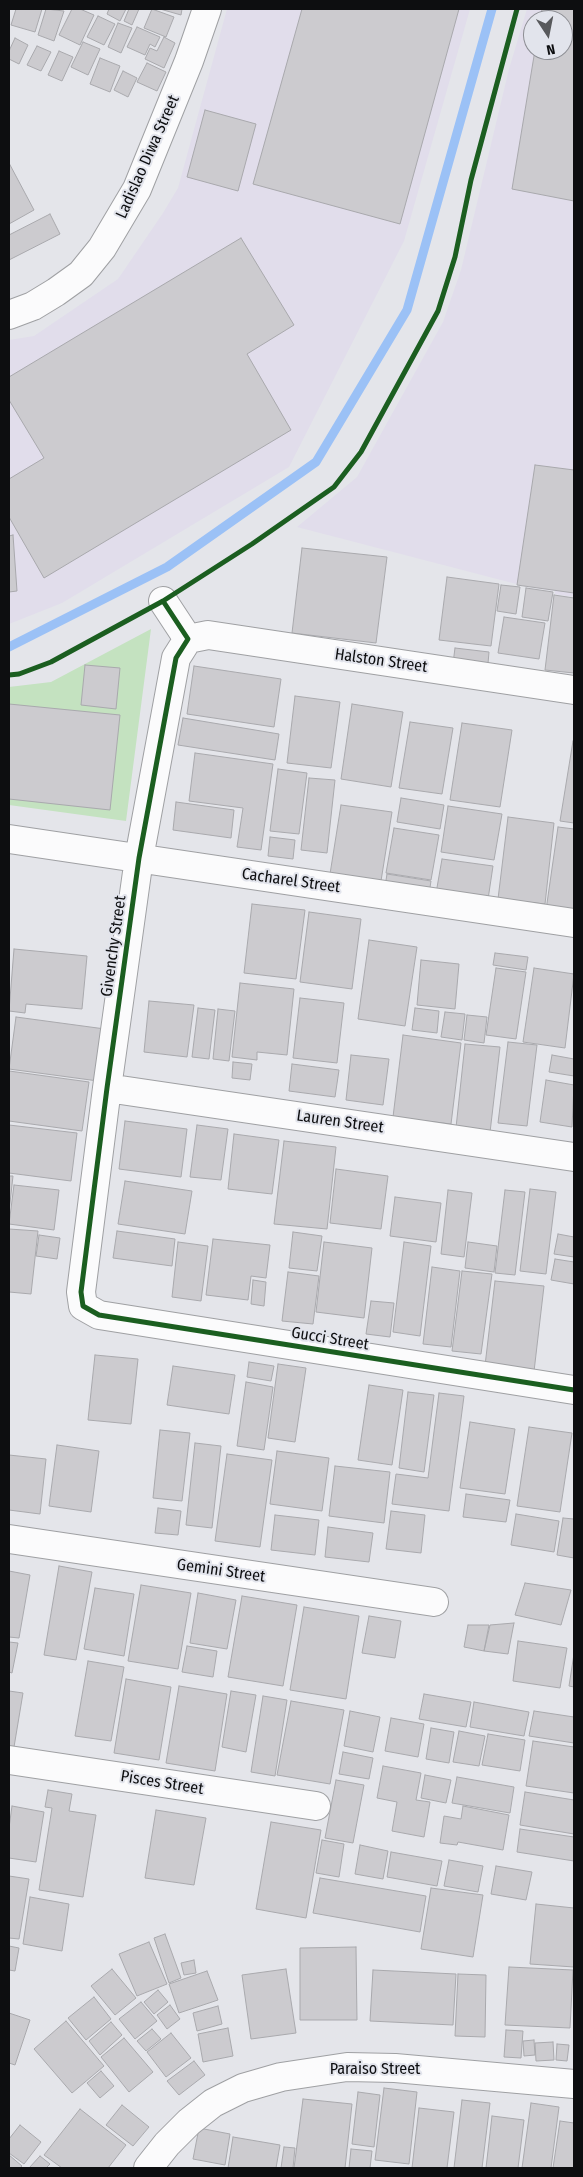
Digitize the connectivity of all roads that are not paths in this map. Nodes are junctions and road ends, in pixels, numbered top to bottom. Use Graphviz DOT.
graph roads {
  1 [pos="207,9"];
  2 [pos="9,315"];
  3 [pos="163,601"];
  4 [pos="188,639"];
  5 [pos="574,690"];
  6 [pos="9,839"];
  7 [pos="139,858"];
  8 [pos="574,923"];
  9 [pos="107,1088"];
  10 [pos="574,1157"];
  11 [pos="83,1306"];
  12 [pos="574,1390"];
  13 [pos="9,1539"];
  14 [pos="434,1602"];
  15 [pos="9,1760"];
  16 [pos="316,1806"];
  17 [pos="574,2084"];
  18 [pos="148,2168"];
  1 -- 2 [label="street, Ladislao Diwa Street"];
  3 -- 4 [label="street"];
  4 -- 5 [label="street, Halston Street"];
  4 -- 7 [label="street, Givenchy Street"];
  6 -- 7 [label="street, Cacharel Street"];
  7 -- 8 [label="street, Cacharel Street"];
  7 -- 9 [label="street, Givenchy Street"];
  9 -- 10 [label="street, Lauren Street"];
  9 -- 11 [label="street, Givenchy Street"];
  11 -- 12 [label="street, Gucci Street"];
  13 -- 14 [label="street, Gemini Street"];
  15 -- 16 [label="street, Pisces Street"];
  17 -- 18 [label="street, Paraiso Street"];
}
